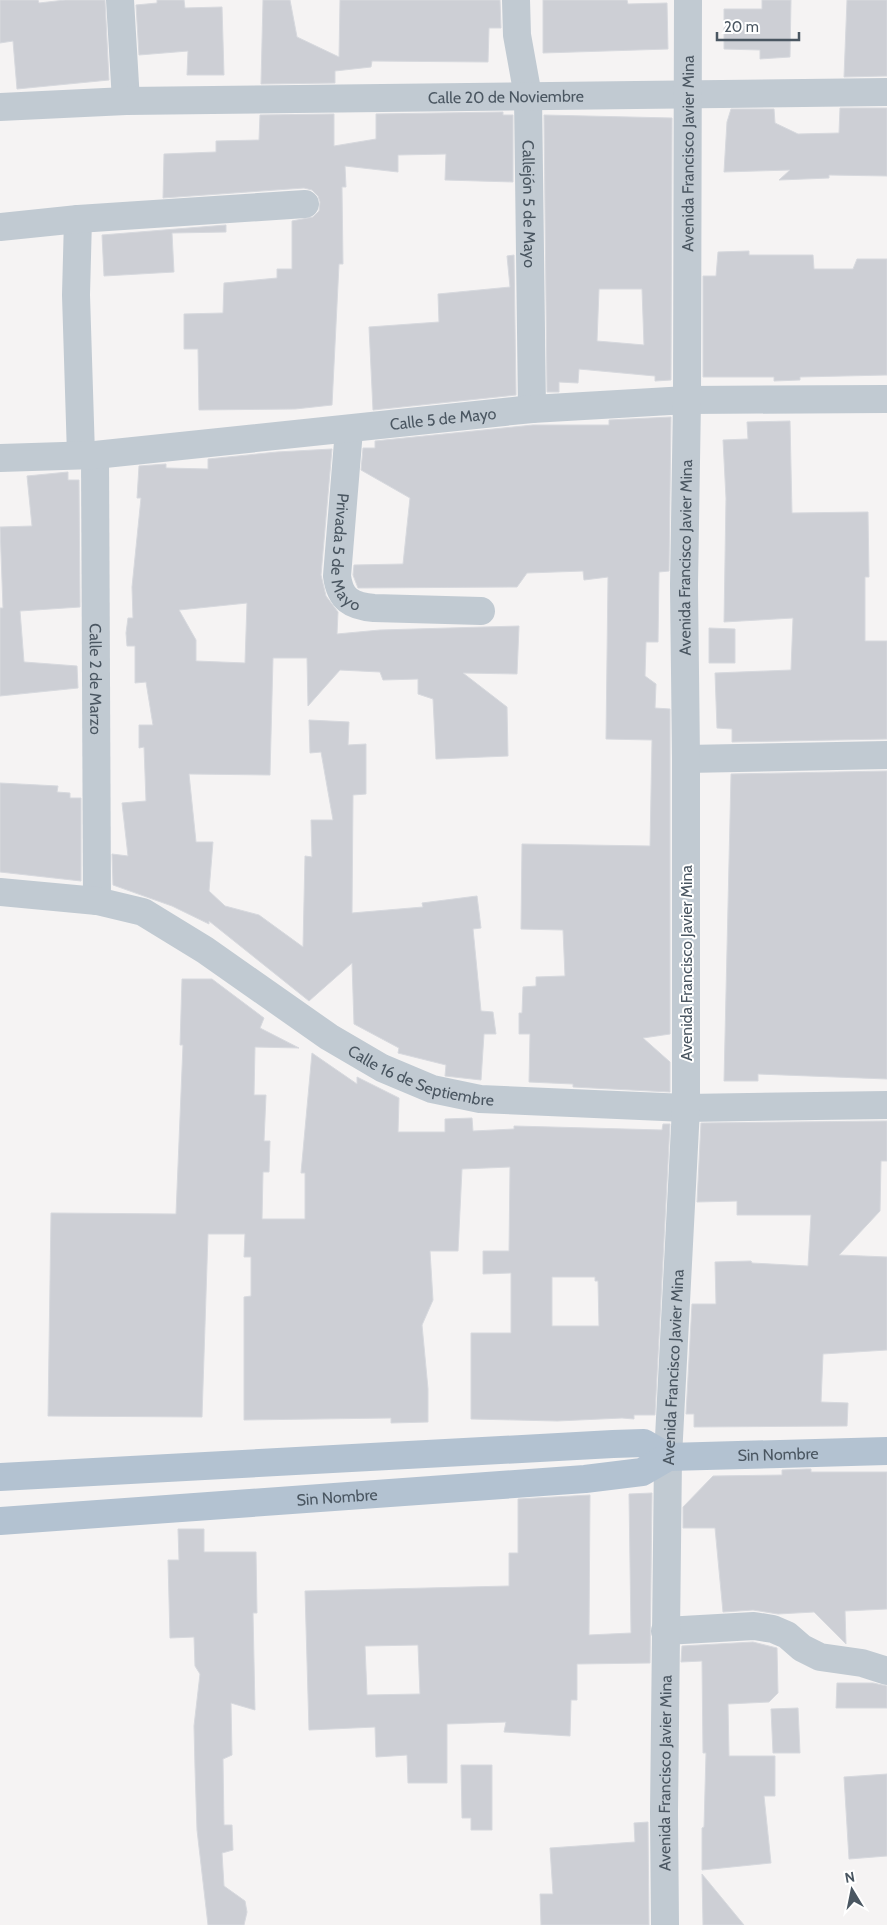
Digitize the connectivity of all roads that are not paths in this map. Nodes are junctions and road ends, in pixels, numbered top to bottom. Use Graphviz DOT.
graph roads {
  1 [pos="120,0"];
  2 [pos="516,0"];
  3 [pos="688,0"];
  4 [pos="887,92"];
  5 [pos="690,93"];
  6 [pos="528,96"];
  7 [pos="126,101"];
  8 [pos="0,107"];
  9 [pos="305,204"];
  10 [pos="78,219"];
  11 [pos="0,227"];
  12 [pos="887,399"];
  13 [pos="687,400"];
  14 [pos="532,409"];
  15 [pos="349,430"];
  16 [pos="88,455"];
  17 [pos="0,458"];
  18 [pos="481,611"];
  19 [pos="887,755"];
  20 [pos="686,759"];
  21 [pos="0,892"];
  22 [pos="97,902"];
  23 [pos="887,1104"];
  24 [pos="686,1108"];
  25 [pos="887,1451"];
  26 [pos="668,1457"];
  27 [pos="0,1477"];
  28 [pos="0,1521"];
  29 [pos="665,1631"];
  30 [pos="887,1671"];
  31 [pos="665,1925"];
  1 -- 7 [label="street"];
  2 -- 6 [label="street, Callejón 5 de Mayo"];
  3 -- 5 [label="street, Avenida Francisco Javier Mina"];
  4 -- 5 [label="street, Calle 20 de Noviembre"];
  5 -- 6 [label="street, Calle 20 de Noviembre"];
  5 -- 13 [label="street, Avenida Francisco Javier Mina"];
  6 -- 7 [label="street, Calle 20 de Noviembre"];
  6 -- 14 [label="street, Callejón 5 de Mayo"];
  7 -- 8 [label="street, Calle 20 de Noviembre"];
  9 -- 10 [label="street"];
  10 -- 11 [label="street"];
  10 -- 16 [label="street, Calle 2 de Marzo"];
  12 -- 13 [label="street, Calle 5 de Mayo"];
  13 -- 14 [label="street, Calle 5 de Mayo"];
  13 -- 20 [label="street, Avenida Francisco Javier Mina"];
  14 -- 15 [label="street, Calle 5 de Mayo"];
  15 -- 16 [label="street, Calle 5 de Mayo"];
  15 -- 18 [label="street, Privada 5 de Mayo"];
  16 -- 17 [label="street, Calle 5 de Mayo"];
  16 -- 22 [label="street, Calle 2 de Marzo"];
  19 -- 20 [label="street"];
  20 -- 24 [label="street, Avenida Francisco Javier Mina"];
  21 -- 22 [label="street, Calle 16 de Septiembre"];
  22 -- 24 [label="street, Calle 16 de Septiembre"];
  23 -- 24 [label="street, Calle 16 de Septiembre"];
  24 -- 26 [label="street, Avenida Francisco Javier Mina"];
  25 -- 26 [label="main road, Sin Nombre"];
  26 -- 27 [label="main road"];
  26 -- 28 [label="main road, Sin Nombre"];
  26 -- 29 [label="street, Avenida Francisco Javier Mina"];
  29 -- 30 [label="street"];
  29 -- 31 [label="street, Avenida Francisco Javier Mina"];
}
